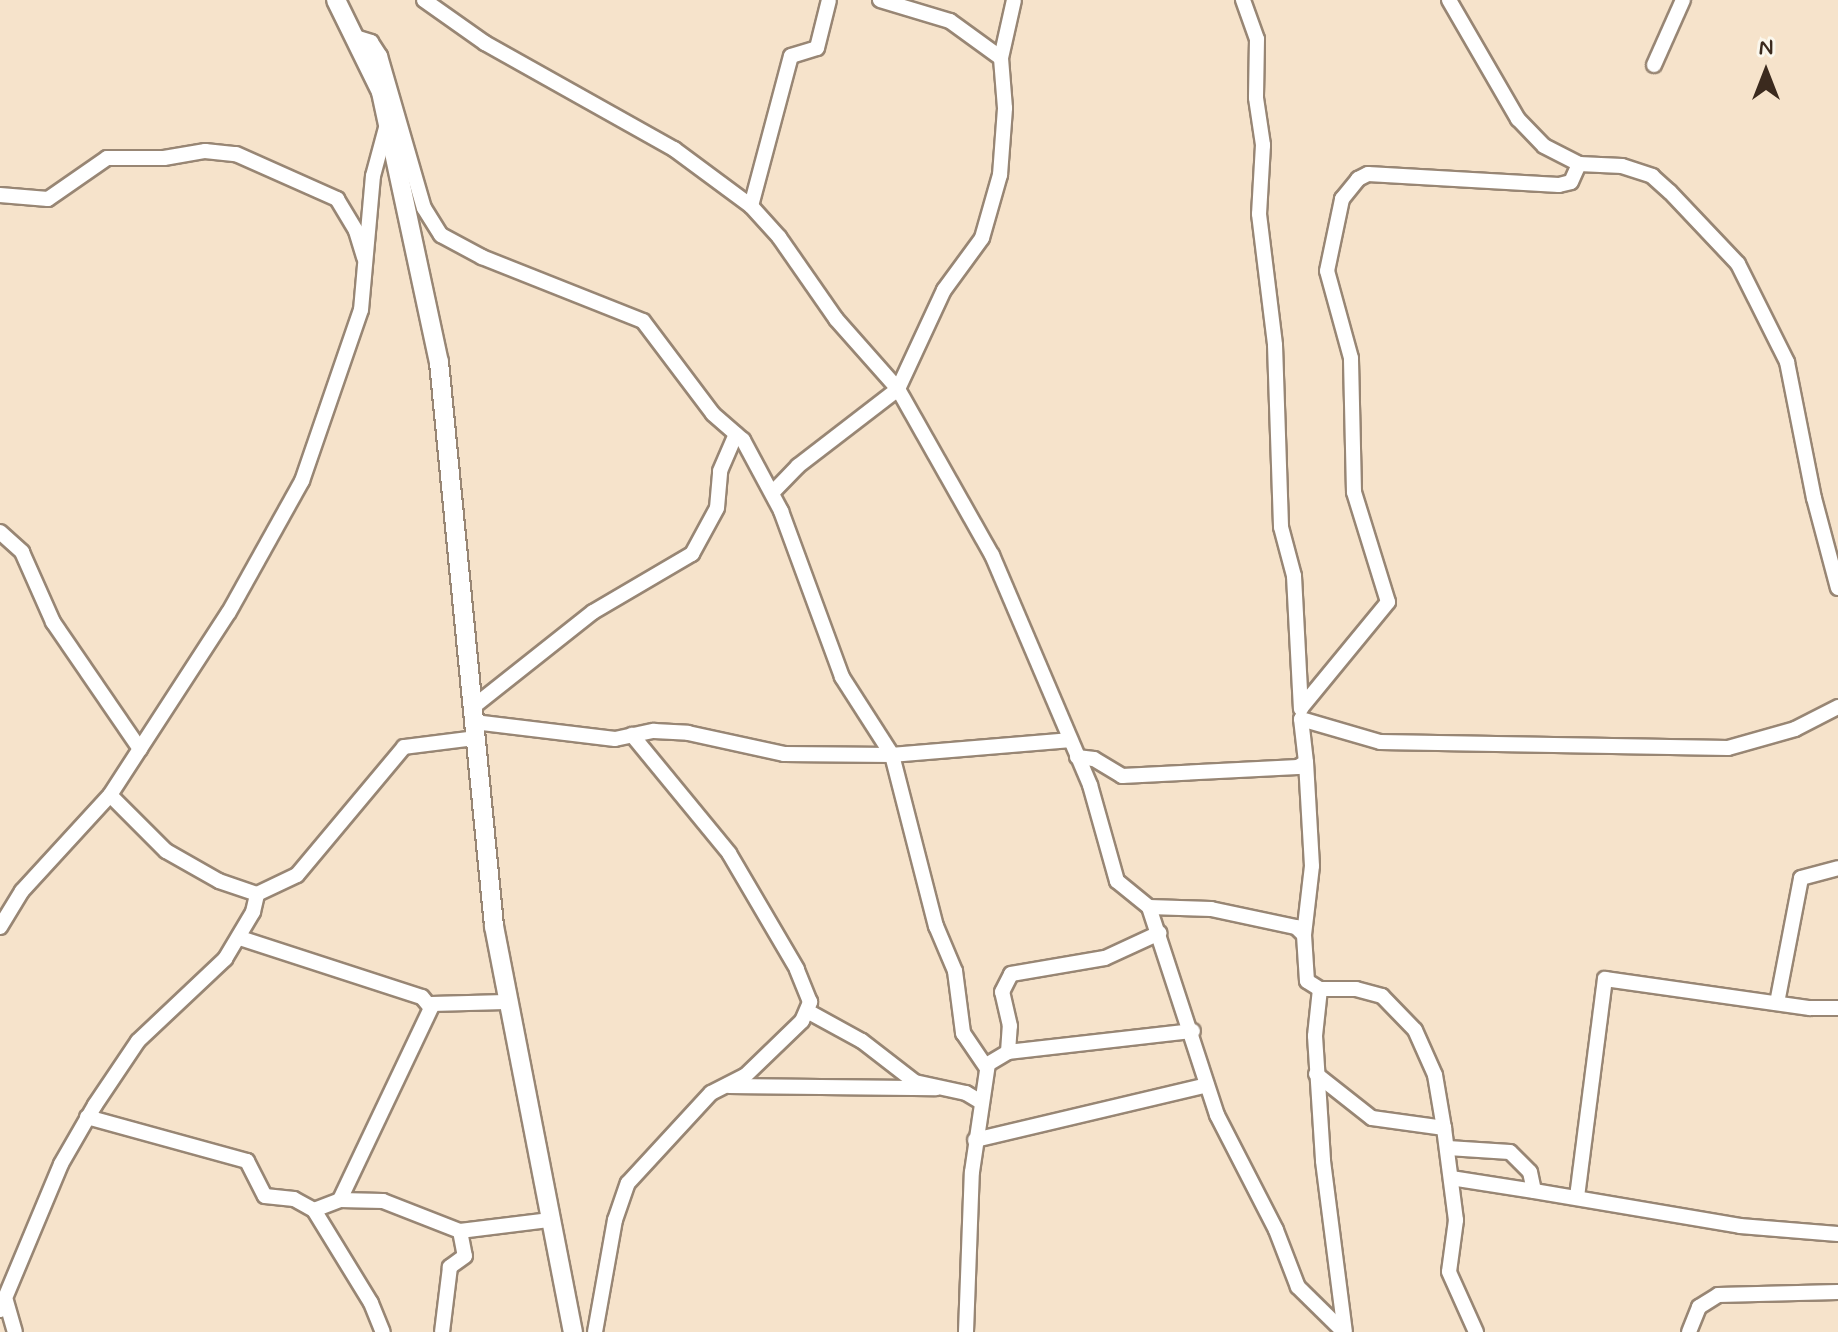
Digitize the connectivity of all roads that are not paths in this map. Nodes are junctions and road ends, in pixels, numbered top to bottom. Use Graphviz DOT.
graph roads {
  1 [pos="336,0"];
  2 [pos="424,0"];
  3 [pos="829,0"];
  4 [pos="880,0"];
  5 [pos="1014,0"];
  6 [pos="1243,0"];
  7 [pos="1449,0"];
  8 [pos="1683,0"];
  9 [pos="355,37"];
  10 [pos="1001,58"];
  11 [pos="1654,65"];
  12 [pos="387,124"];
  13 [pos="1579,164"];
  14 [pos="0,195"];
  15 [pos="751,206"];
  16 [pos="368,273"];
  17 [pos="898,389"];
  18 [pos="736,434"];
  19 [pos="773,492"];
  20 [pos="0,532"];
  21 [pos="1838,588"];
  22 [pos="1838,707"];
  23 [pos="1301,713"];
  24 [pos="474,723"];
  25 [pos="632,735"];
  26 [pos="1070,740"];
  27 [pos="140,749"];
  28 [pos="892,755"];
  29 [pos="1077,757"];
  30 [pos="1306,762"];
  31 [pos="110,795"];
  32 [pos="1838,868"];
  33 [pos="257,894"];
  34 [pos="1149,907"];
  35 [pos="0,927"];
  36 [pos="1159,933"];
  37 [pos="1304,935"];
  38 [pos="240,938"];
  39 [pos="1320,989"];
  40 [pos="508,1002"];
  41 [pos="1777,1003"];
  42 [pos="429,1004"];
  43 [pos="1838,1008"];
  44 [pos="809,1012"];
  45 [pos="1193,1031"];
  46 [pos="1008,1052"];
  47 [pos="986,1067"];
  48 [pos="1316,1074"];
  49 [pos="1207,1085"];
  50 [pos="721,1086"];
  51 [pos="936,1088"];
  52 [pos="981,1102"];
  53 [pos="87,1117"];
  54 [pos="1444,1128"];
  55 [pos="975,1140"];
  56 [pos="1448,1148"];
  57 [pos="1451,1178"];
  58 [pos="1534,1191"];
  59 [pos="1577,1197"];
  60 [pos="340,1200"];
  61 [pos="314,1210"];
  62 [pos="550,1220"];
  63 [pos="460,1231"];
  64 [pos="1838,1234"];
  65 [pos="1838,1292"];
  66 [pos="3,1306"];
  67 [pos="15,1332"];
  68 [pos="383,1332"];
  69 [pos="442,1332"];
  70 [pos="573,1332"];
  71 [pos="595,1332"];
  72 [pos="966,1332"];
  73 [pos="1344,1332"];
  74 [pos="1476,1332"];
  75 [pos="1689,1332"];
  1 -- 9 [label="street"];
  2 -- 15 [label="street"];
  3 -- 15 [label="street"];
  4 -- 10 [label="street"];
  5 -- 10 [label="street"];
  6 -- 23 [label="street"];
  7 -- 13 [label="street"];
  8 -- 11 [label="street"];
  9 -- 12 [label="street"];
  9 -- 18 [label="street"];
  10 -- 17 [label="street"];
  12 -- 16 [label="street"];
  12 -- 24 [label="street"];
  13 -- 21 [label="street"];
  13 -- 23 [label="street"];
  14 -- 16 [label="street"];
  15 -- 17 [label="street"];
  16 -- 27 [label="street"];
  17 -- 19 [label="street"];
  17 -- 26 [label="street"];
  18 -- 19 [label="street"];
  18 -- 24 [label="street"];
  19 -- 28 [label="street"];
  20 -- 27 [label="street"];
  22 -- 23 [label="street"];
  23 -- 30 [label="street"];
  24 -- 25 [label="street"];
  24 -- 33 [label="street"];
  24 -- 40 [label="street"];
  25 -- 28 [label="street"];
  25 -- 44 [label="street"];
  26 -- 28 [label="street"];
  26 -- 29 [label="street"];
  27 -- 31 [label="street"];
  28 -- 47 [label="street"];
  29 -- 30 [label="street"];
  29 -- 34 [label="street"];
  30 -- 37 [label="street"];
  31 -- 33 [label="street"];
  31 -- 35 [label="street"];
  32 -- 41 [label="street"];
  33 -- 38 [label="street"];
  34 -- 36 [label="street"];
  34 -- 37 [label="street"];
  36 -- 45 [label="street"];
  36 -- 46 [label="street"];
  37 -- 39 [label="street"];
  38 -- 42 [label="street"];
  38 -- 53 [label="street"];
  39 -- 48 [label="street"];
  39 -- 54 [label="street"];
  40 -- 42 [label="street"];
  40 -- 62 [label="street"];
  41 -- 43 [label="street"];
  41 -- 59 [label="street"];
  42 -- 60 [label="street"];
  44 -- 50 [label="street"];
  44 -- 51 [label="street"];
  45 -- 46 [label="street"];
  45 -- 49 [label="street"];
  46 -- 47 [label="street"];
  47 -- 52 [label="street"];
  48 -- 54 [label="street"];
  48 -- 73 [label="street"];
  49 -- 55 [label="street"];
  49 -- 73 [label="street"];
  50 -- 51 [label="street"];
  50 -- 71 [label="street"];
  51 -- 52 [label="street"];
  52 -- 55 [label="street"];
  53 -- 61 [label="street"];
  53 -- 66 [label="street"];
  54 -- 56 [label="street"];
  55 -- 72 [label="street"];
  56 -- 57 [label="street"];
  56 -- 58 [label="street"];
  57 -- 58 [label="street"];
  57 -- 74 [label="street"];
  58 -- 59 [label="street"];
  59 -- 64 [label="street"];
  60 -- 61 [label="street"];
  60 -- 63 [label="street"];
  61 -- 68 [label="street"];
  62 -- 63 [label="street"];
  62 -- 70 [label="street"];
  63 -- 69 [label="street"];
  65 -- 75 [label="street"];
  66 -- 67 [label="street"];
}
